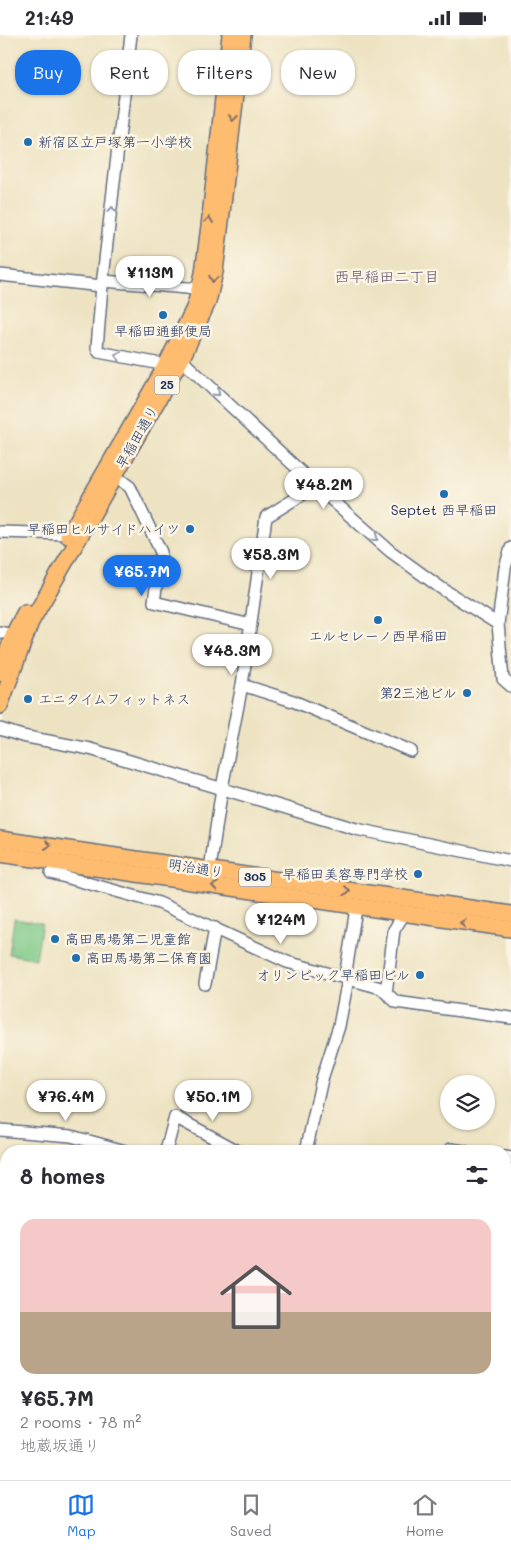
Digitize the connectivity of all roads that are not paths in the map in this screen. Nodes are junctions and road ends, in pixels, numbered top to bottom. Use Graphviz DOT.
graph roads {
  1 [pos="131,35"];
  2 [pos="230,35"];
  3 [pos="243,35"];
  4 [pos="0,275"];
  5 [pos="103,283"];
  6 [pos="200,289"];
  7 [pos="182,358"];
  8 [pos="166,365"];
  9 [pos="115,476"];
  10 [pos="316,486"];
  11 [pos="0,532"];
  12 [pos="69,534"];
  13 [pos="511,548"];
  14 [pos="498,624"];
  15 [pos="252,625"];
  16 [pos="7,633"];
  17 [pos="0,673"];
  18 [pos="242,685"];
  19 [pos="511,687"];
  20 [pos="0,706"];
  21 [pos="0,729"];
  22 [pos="411,751"];
  23 [pos="222,788"];
  24 [pos="0,839"];
  25 [pos="0,854"];
  26 [pos="511,861"];
  27 [pos="210,869"];
  28 [pos="51,873"];
  29 [pos="354,906"];
  30 [pos="404,914"];
  31 [pos="511,914"];
  32 [pos="215,928"];
  33 [pos="511,929"];
  34 [pos="348,979"];
  35 [pos="205,984"];
  36 [pos="386,993"];
  37 [pos="511,1018"];
  38 [pos="0,1130"];
  39 [pos="103,1145"];
  40 [pos="168,1145"];
  41 [pos="227,1145"];
  42 [pos="307,1145"];
  5 -- 1 [label="street, one-way"];
  6 -- 2 [label="main road, 早稲田通り / 25, one-way"];
  3 -- 7 [label="main road, 早稲田通り / 25, one-way"];
  4 -- 5 [label="street"];
  5 -- 6 [label="street"];
  8 -- 5 [label="street, one-way"];
  6 -- 8 [label="main road, 早稲田通り / 25"];
  7 -- 9 [label="main road, 早稲田通り / 25"];
  7 -- 10 [label="street, one-way"];
  8 -- 12 [label="main road, 早稲田通り / 25"];
  9 -- 15 [label="street"];
  9 -- 20 [label="main road, 早稲田通り / 25"];
  10 -- 14 [label="street, one-way"];
  10 -- 15 [label="street"];
  11 -- 12 [label="street"];
  12 -- 16 [label="main road, 早稲田通り / 25"];
  13 -- 14 [label="street"];
  14 -- 19 [label="street"];
  15 -- 18 [label="street"];
  16 -- 17 [label="main road, 早稲田通り / 25"];
  18 -- 22 [label="street"];
  18 -- 23 [label="street"];
  21 -- 23 [label="street"];
  23 -- 26 [label="street"];
  23 -- 27 [label="street"];
  24 -- 27 [label="main road, 明治通り / 305, one-way"];
  29 -- 25 [label="main road, 明治通り / 305, one-way"];
  27 -- 31 [label="main road, 明治通り / 305, one-way"];
  28 -- 32 [label="street"];
  29 -- 30 [label="main road, 明治通り / 305"];
  29 -- 34 [label="street"];
  33 -- 30 [label="main road, 明治通り / 305, one-way"];
  30 -- 36 [label="street"];
  32 -- 34 [label="street"];
  32 -- 35 [label="street"];
  34 -- 36 [label="street"];
  34 -- 42 [label="street"];
  36 -- 37 [label="street"];
  38 -- 39 [label="street"];
  40 -- 41 [label="street"];
}
